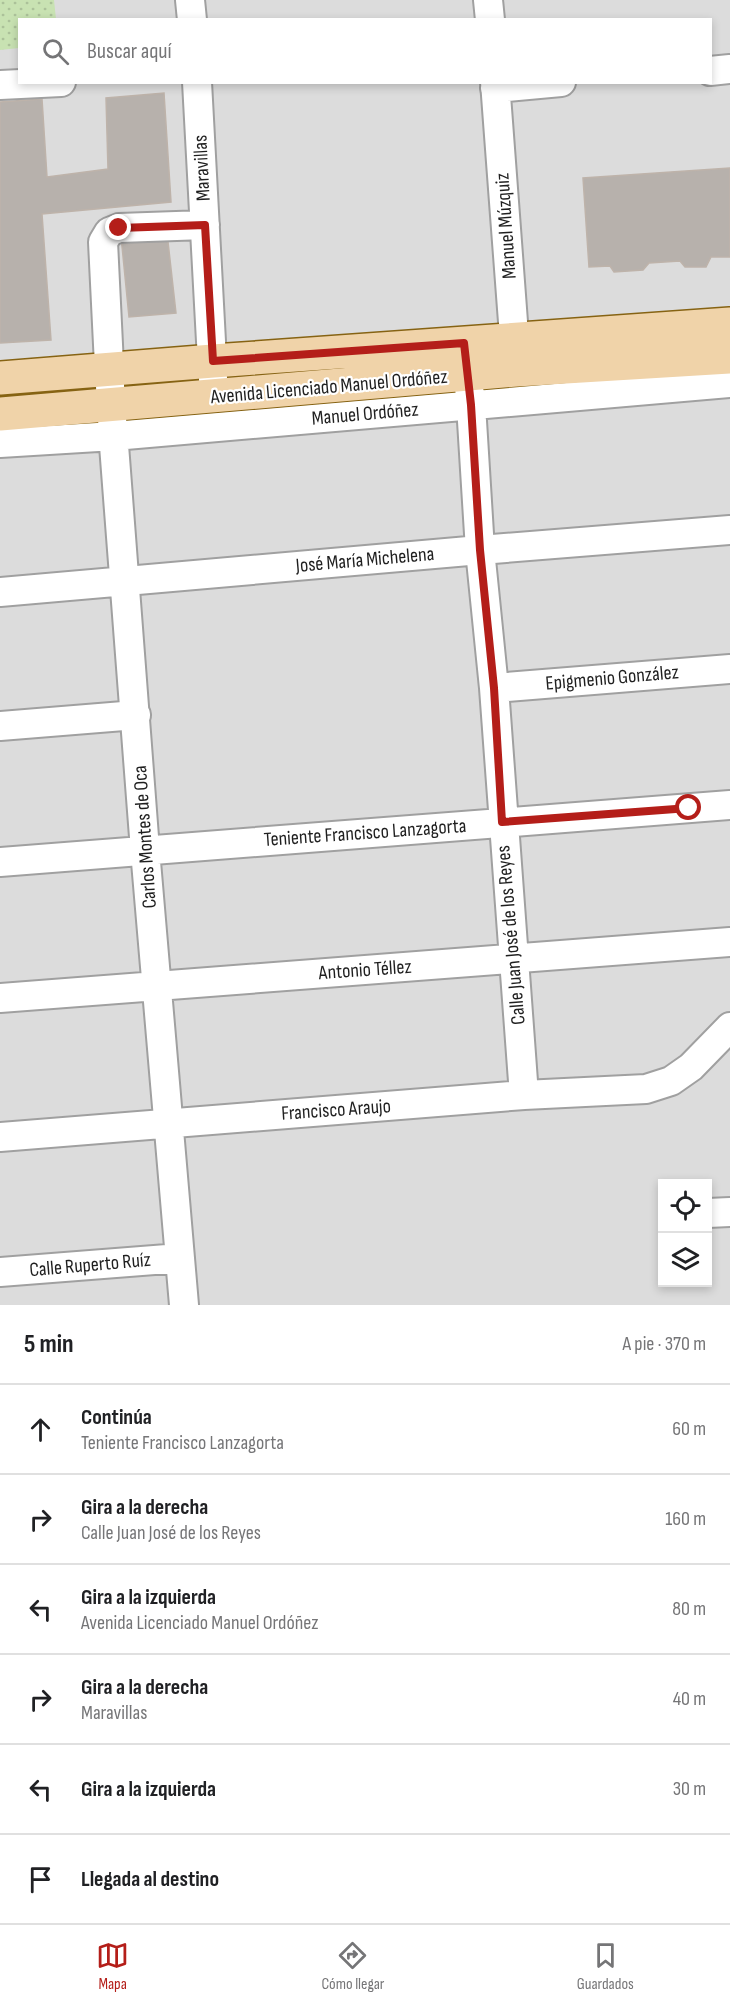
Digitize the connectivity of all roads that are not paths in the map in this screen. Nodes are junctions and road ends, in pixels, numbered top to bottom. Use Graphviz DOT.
graph roads {
  1 [pos="190,0"];
  2 [pos="488,0"];
  3 [pos="192,18"];
  4 [pos="490,18"];
  5 [pos="730,69"];
  6 [pos="712,71"];
  7 [pos="21,84"];
  8 [pos="197,84"];
  9 [pos="517,84"];
  10 [pos="0,85"];
  11 [pos="495,85"];
  12 [pos="205,225"];
  13 [pos="730,324"];
  14 [pos="464,343"];
  15 [pos="515,355"];
  16 [pos="730,357"];
  17 [pos="213,361"];
  18 [pos="111,369"];
  19 [pos="0,378"];
  20 [pos="730,383"];
  21 [pos="469,390"];
  22 [pos="214,397"];
  23 [pos="0,414"];
  24 [pos="112,421"];
  25 [pos="0,443"];
  26 [pos="730,530"];
  27 [pos="480,550"];
  28 [pos="125,580"];
  29 [pos="0,592"];
  30 [pos="730,669"];
  31 [pos="494,688"];
  32 [pos="136,715"];
  33 [pos="0,726"];
  34 [pos="730,805"];
  35 [pos="502,822"];
  36 [pos="145,850"];
  37 [pos="0,862"];
  38 [pos="730,942"];
  39 [pos="514,959"];
  40 [pos="157,985"];
  41 [pos="0,998"];
  42 [pos="730,1027"];
  43 [pos="524,1095"];
  44 [pos="169,1122"];
  45 [pos="0,1137"];
  46 [pos="730,1212"];
  47 [pos="712,1213"];
  48 [pos="180,1258"];
  49 [pos="0,1272"];
  50 [pos="184,1305"];
  1 -- 3 [label="street"];
  2 -- 4 [label="street"];
  5 -- 6 [label="street"];
  7 -- 10 [label="street"];
  8 -- 12 [label="street, Maravillas"];
  9 -- 11 [label="street"];
  11 -- 15 [label="street, Manuel Múzquiz"];
  12 -- 17 [label="street, Maravillas"];
  12 -- 18 [label="street, Carlos Montes de Oca"];
  13 -- 15 [label="main road, Avenida Licenciado Manuel Ordóñez"];
  14 -- 15 [label="main road, Avenida Licenciado Manuel Ordóñez"];
  14 -- 17 [label="main road, Avenida Licenciado Manuel Ordóñez"];
  14 -- 21 [label="street, Calle Juan José de los Reyes"];
  15 -- 16 [label="main road, Avenida Licenciado Manuel Ordóñez"];
  15 -- 21 [label="main road, Avenida Licenciado Manuel Ordóñez"];
  17 -- 18 [label="main road, Avenida Licenciado Manuel Ordóñez"];
  17 -- 22 [label="street, Maravillas"];
  18 -- 19 [label="main road, Avenida Licenciado Manuel Ordóñez"];
  18 -- 24 [label="street, Carlos Montes de Oca"];
  20 -- 21 [label="street, Manuel Ordóñez"];
  21 -- 22 [label="main road, Avenida Licenciado Manuel Ordóñez"];
  21 -- 24 [label="street, Manuel Ordóñez"];
  21 -- 27 [label="street, Calle Juan José de los Reyes"];
  22 -- 24 [label="main road, Avenida Licenciado Manuel Ordóñez"];
  23 -- 24 [label="main road, Avenida Licenciado Manuel Ordóñez"];
  24 -- 25 [label="street, Manuel Ordóñez"];
  24 -- 28 [label="street, Carlos Montes de Oca"];
  26 -- 27 [label="street, José María Michelena"];
  27 -- 28 [label="street, José María Michelena"];
  27 -- 31 [label="street, Calle Juan José de los Reyes"];
  28 -- 29 [label="street, José María Michelena"];
  28 -- 32 [label="street, Carlos Montes de Oca"];
  30 -- 31 [label="street, Epigmenio González"];
  31 -- 35 [label="street, Calle Juan José de los Reyes"];
  32 -- 33 [label="street"];
  32 -- 36 [label="street, Carlos Montes de Oca"];
  34 -- 35 [label="street, Teniente Francisco Lanzagorta"];
  35 -- 36 [label="street, Teniente Francisco Lanzagorta"];
  35 -- 39 [label="street, Calle Juan José de los Reyes"];
  36 -- 37 [label="street, Teniente Francisco Lanzagorta"];
  36 -- 40 [label="street, Carlos Montes de Oca"];
  38 -- 39 [label="street, Antonio Téllez"];
  39 -- 40 [label="street, Antonio Téllez"];
  39 -- 43 [label="street, Calle Juan José de los Reyes"];
  40 -- 41 [label="street, Antonio Téllez"];
  40 -- 44 [label="street, Carlos Montes de Oca"];
  42 -- 43 [label="street, Francisco Araujo"];
  43 -- 44 [label="street, Francisco Araujo"];
  44 -- 45 [label="street, Francisco Araujo"];
  44 -- 48 [label="street, Carlos Montes de Oca"];
  46 -- 47 [label="street"];
  48 -- 49 [label="street, Calle Ruperto Ruíz"];
  48 -- 50 [label="street, Carlos Montes de Oca"];
}
